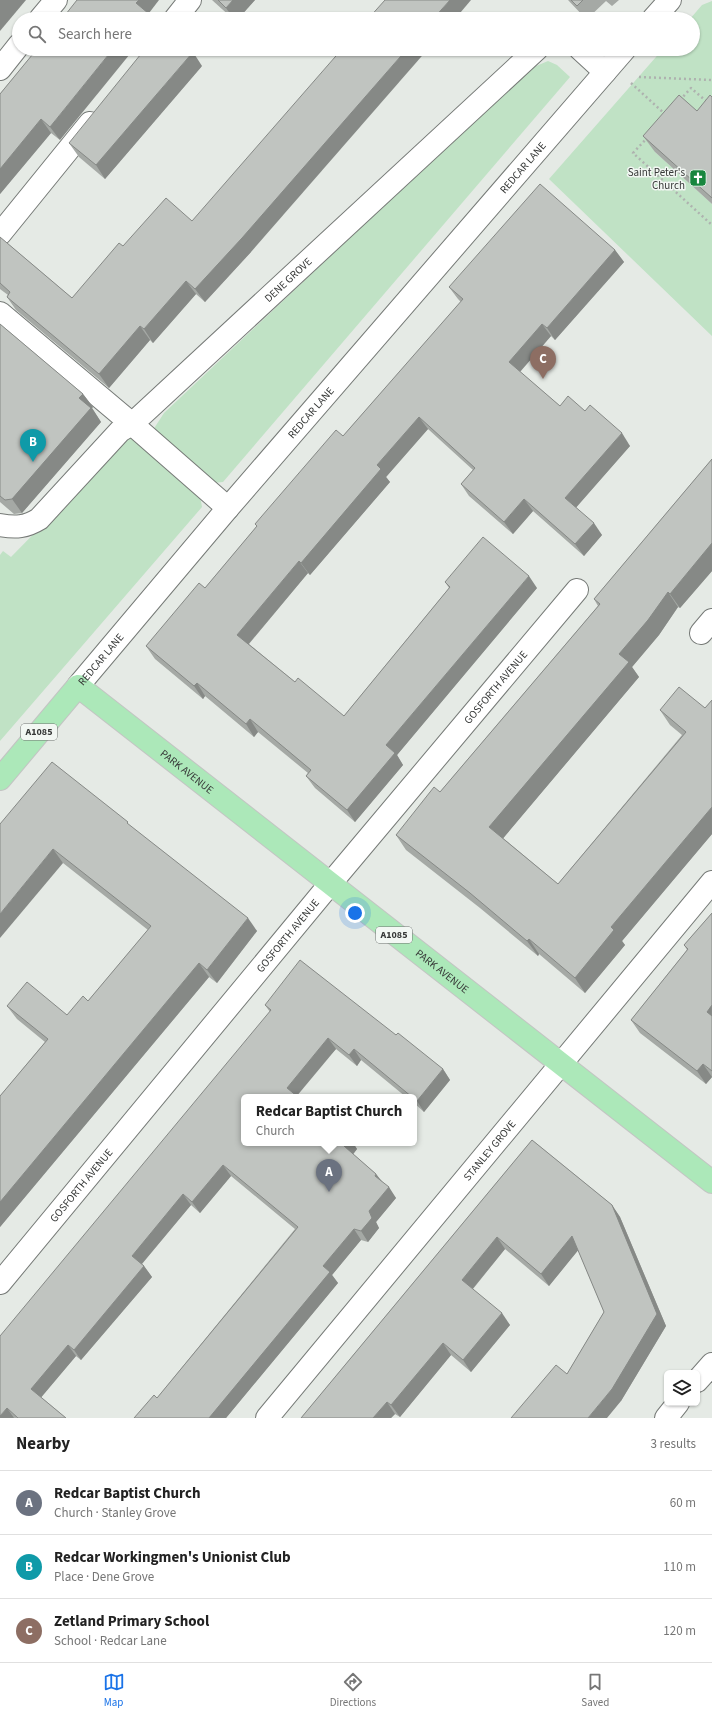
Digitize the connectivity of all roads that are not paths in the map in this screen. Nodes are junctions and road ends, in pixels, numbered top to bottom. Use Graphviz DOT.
graph roads {
  1 [pos="56,0"];
  2 [pos="190,0"];
  3 [pos="670,0"];
  4 [pos="46,12"];
  5 [pos="181,12"];
  6 [pos="659,12"];
  7 [pos="12,54"];
  8 [pos="529,56"];
  9 [pos="595,56"];
  10 [pos="616,66"];
  11 [pos="0,69"];
  12 [pos="100,111"];
  13 [pos="0,234"];
  14 [pos="0,314"];
  15 [pos="132,424"];
  16 [pos="228,508"];
  17 [pos="0,525"];
  18 [pos="577,590"];
  19 [pos="78,686"];
  20 [pos="0,779"];
  21 [pos="712,882"];
  22 [pos="330,884"];
  23 [pos="560,1064"];
  24 [pos="712,1182"];
  25 [pos="0,1283"];
  26 [pos="712,1364"];
  27 [pos="700,1378"];
  28 [pos="676,1406"];
  29 [pos="267,1418"];
  30 [pos="666,1418"];
  1 -- 4 [label="street"];
  2 -- 5 [label="street"];
  3 -- 6 [label="street"];
  7 -- 11 [label="street"];
  8 -- 15 [label="street, DENE GROVE"];
  9 -- 10 [label="street"];
  10 -- 16 [label="street, REDCAR LANE"];
  12 -- 13 [label="street"];
  14 -- 15 [label="street"];
  15 -- 16 [label="street"];
  15 -- 17 [label="street, DENE GROVE"];
  16 -- 19 [label="street, REDCAR LANE"];
  18 -- 22 [label="street, GOSFORTH AVENUE"];
  19 -- 20 [label="main road, REDCAR LANE / A1085"];
  19 -- 22 [label="main road, PARK AVENUE / A1085"];
  21 -- 23 [label="street, STANLEY GROVE"];
  22 -- 23 [label="main road, PARK AVENUE / A1085"];
  22 -- 25 [label="street, GOSFORTH AVENUE"];
  23 -- 24 [label="main road, PARK AVENUE / A1085"];
  23 -- 29 [label="street, STANLEY GROVE"];
  26 -- 27 [label="street"];
  28 -- 30 [label="street"];
}
